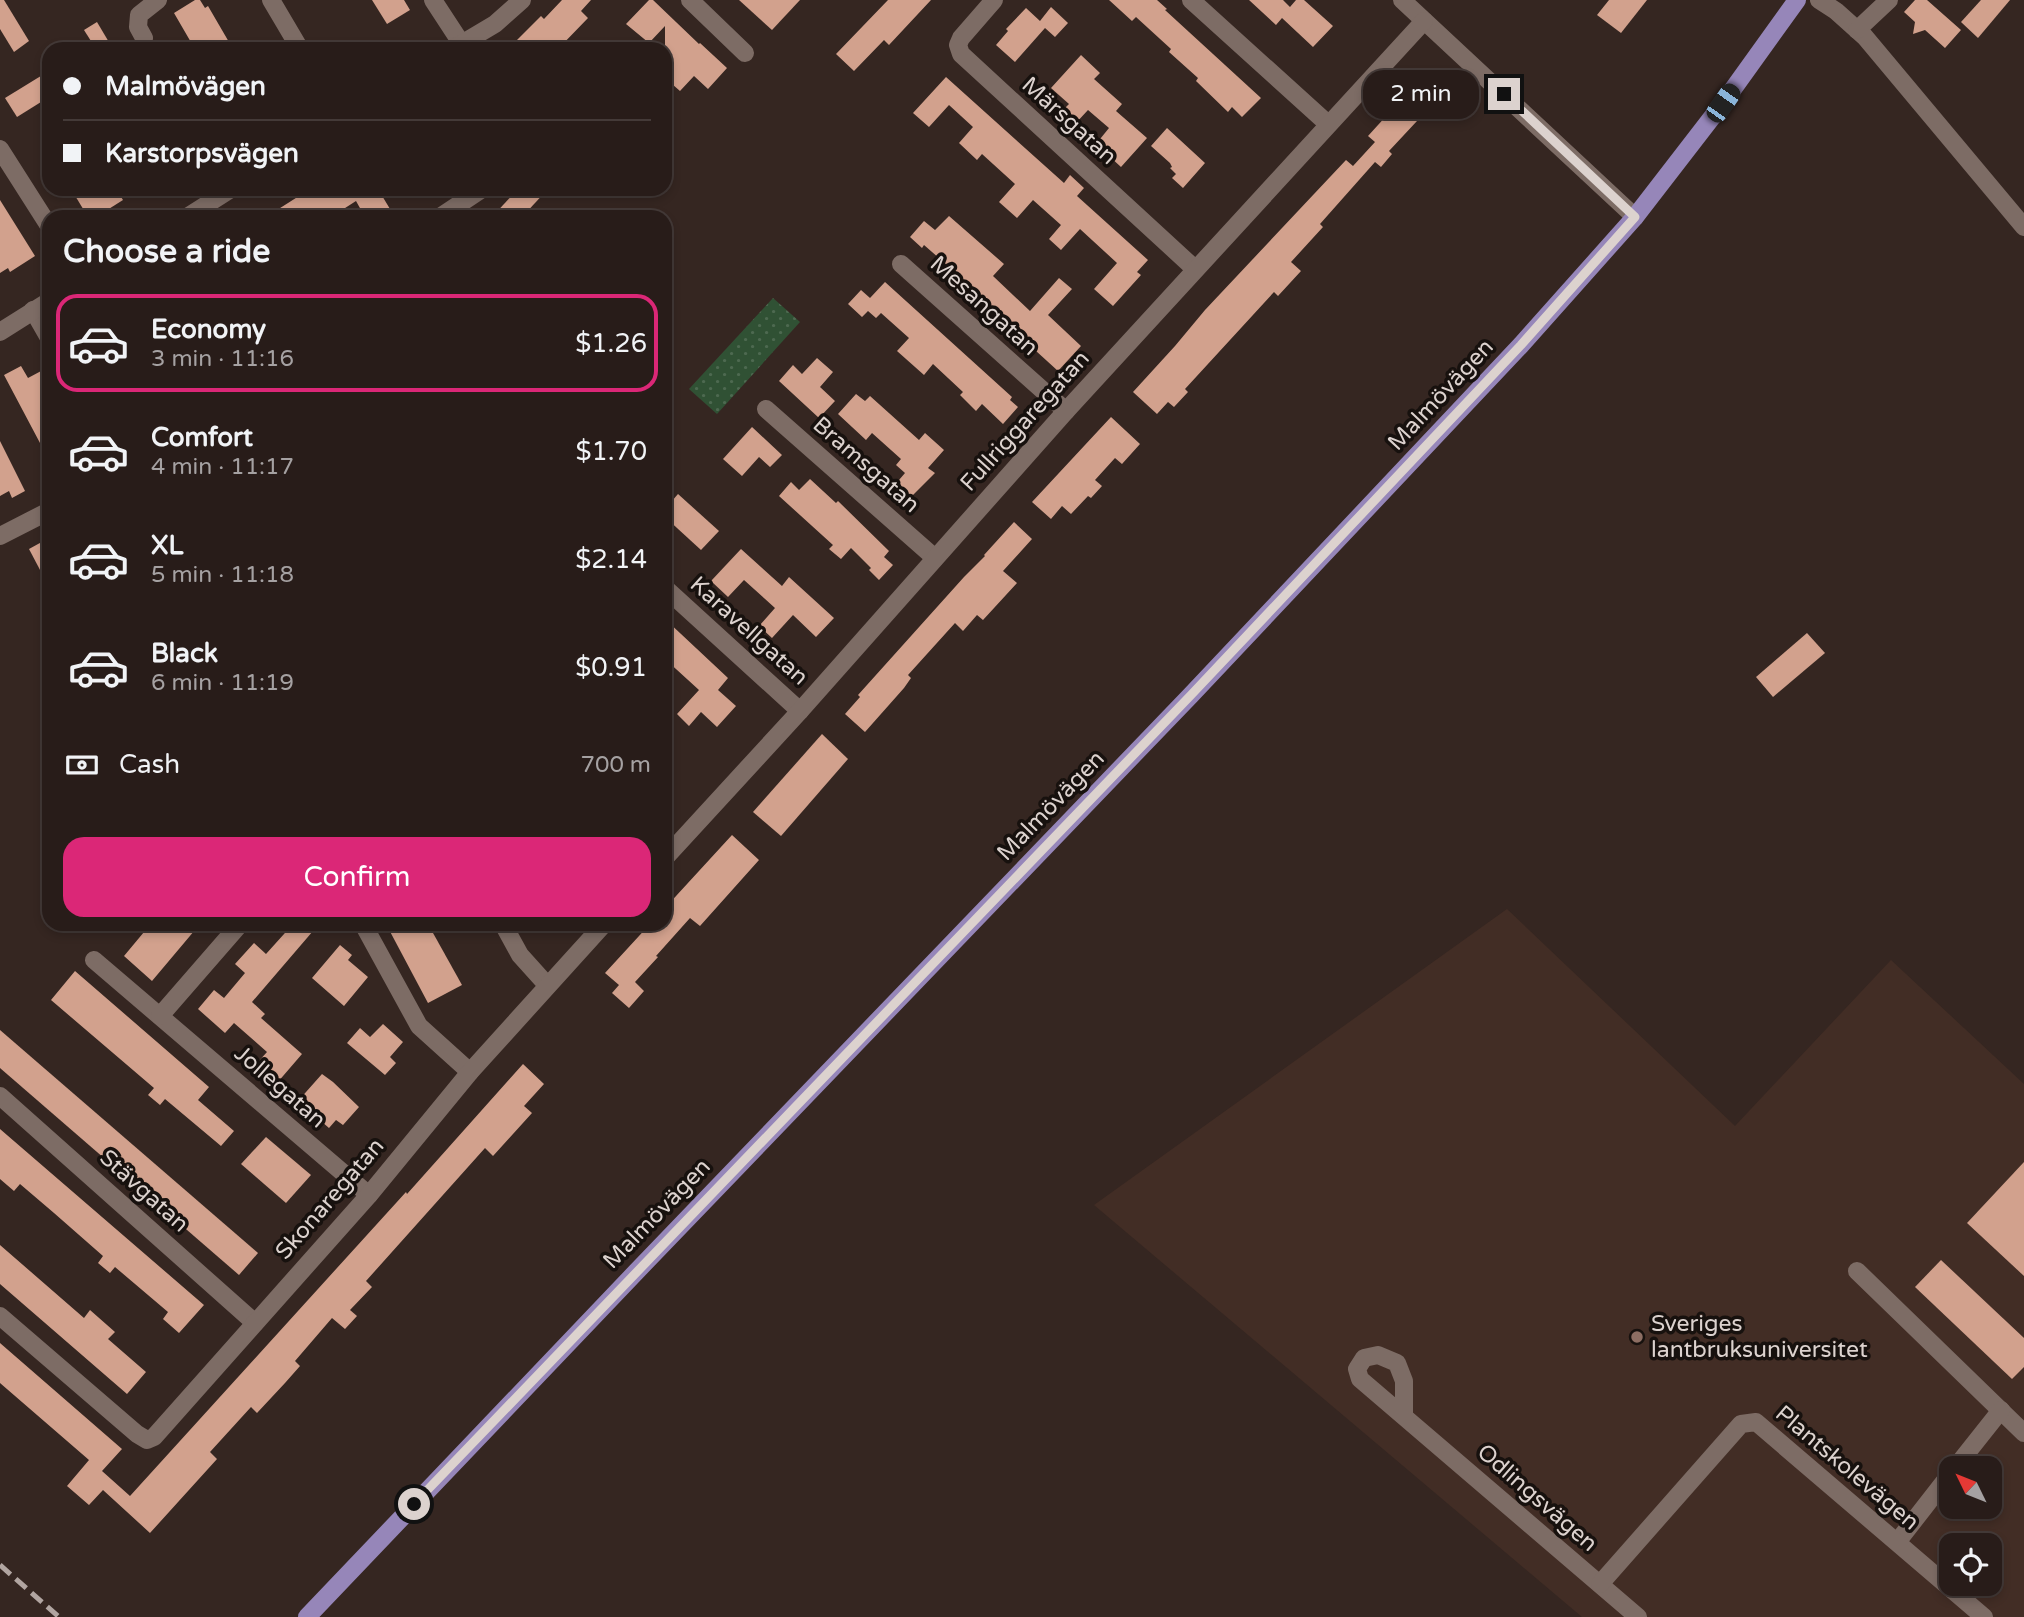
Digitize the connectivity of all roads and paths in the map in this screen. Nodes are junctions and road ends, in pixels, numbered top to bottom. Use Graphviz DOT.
graph roads {
  1 [pos="158,0"];
  2 [pos="271,0"];
  3 [pos="433,0"];
  4 [pos="522,0"];
  5 [pos="690,0"];
  6 [pos="995,0"];
  7 [pos="1191,0"];
  8 [pos="1402,0"];
  9 [pos="1797,0"];
  10 [pos="1819,0"];
  11 [pos="1889,0"];
  12 [pos="1424,21"];
  13 [pos="1857,30"];
  14 [pos="144,38"];
  15 [pos="296,42"];
  16 [pos="456,42"];
  17 [pos="467,42"];
  18 [pos="746,53"];
  19 [pos="1328,124"];
  20 [pos="0,149"];
  21 [pos="220,196"];
  22 [pos="472,196"];
  23 [pos="198,210"];
  24 [pos="450,210"];
  25 [pos="42,215"];
  26 [pos="1635,217"];
  27 [pos="2024,227"];
  28 [pos="901,264"];
  29 [pos="1195,269"];
  30 [pos="42,304"];
  31 [pos="33,310"];
  32 [pos="42,326"];
  33 [pos="0,332"];
  34 [pos="766,409"];
  35 [pos="1066,411"];
  36 [pos="42,515"];
  37 [pos="0,536"];
  38 [pos="935,558"];
  39 [pos="672,594"];
  40 [pos="800,710"];
  41 [pos="672,850"];
  42 [pos="234,931"];
  43 [pos="367,931"];
  44 [pos="507,931"];
  45 [pos="597,931"];
  46 [pos="94,960"];
  47 [pos="547,985"];
  48 [pos="160,1016"];
  49 [pos="470,1072"];
  50 [pos="0,1096"];
  51 [pos="369,1195"];
  52 [pos="1857,1271"];
  53 [pos="0,1316"];
  54 [pos="256,1323"];
  55 [pos="2001,1410"];
  56 [pos="1404,1416"];
  57 [pos="2024,1433"];
  58 [pos="1965,1456"];
  59 [pos="1939,1488"];
  60 [pos="1898,1541"];
  61 [pos="1600,1584"];
  62 [pos="307,1617"];
  63 [pos="1638,1617"];
  64 [pos="1984,1617"];
  1 -- 14 [label="street"];
  2 -- 15 [label="street"];
  3 -- 16 [label="street"];
  4 -- 17 [label="street"];
  5 -- 18 [label="street"];
  6 -- 29 [label="street, Märsgatan"];
  7 -- 19 [label="street"];
  8 -- 12 [label="street"];
  9 -- 26 [label="main road, Malmövägen"];
  10 -- 13 [label="street"];
  11 -- 13 [label="street"];
  12 -- 19 [label="street, Fullriggaregatan"];
  12 -- 26 [label="street"];
  13 -- 27 [label="street"];
  19 -- 29 [label="street, Fullriggaregatan"];
  20 -- 25 [label="street"];
  21 -- 23 [label="street"];
  22 -- 24 [label="street"];
  26 -- 62 [label="main road, Malmövägen"];
  28 -- 35 [label="street, Mesangatan"];
  29 -- 35 [label="street, Fullriggaregatan"];
  30 -- 31 [label="street"];
  31 -- 32 [label="street"];
  31 -- 33 [label="street"];
  34 -- 38 [label="street, Bramsgatan"];
  35 -- 38 [label="street, Fullriggaregatan"];
  36 -- 37 [label="street"];
  38 -- 40 [label="street, Fullriggaregatan"];
  39 -- 40 [label="street, Karavellgatan"];
  40 -- 41 [label="street, Fullriggaregatan"];
  42 -- 48 [label="street"];
  43 -- 49 [label="street"];
  44 -- 47 [label="street"];
  45 -- 47 [label="street"];
  46 -- 48 [label="street, Jollegatan"];
  47 -- 49 [label="street, Skonaregatan"];
  48 -- 51 [label="street, Jollegatan"];
  49 -- 51 [label="street, Skonaregatan"];
  50 -- 54 [label="street, Stävgatan"];
  51 -- 54 [label="street, Skonaregatan"];
  52 -- 55 [label="street"];
  53 -- 54 [label="street, Skonaregatan"];
  55 -- 57 [label="street"];
  55 -- 58 [label="street"];
  56 -- 61 [label="street, Odlingsvägen"];
  59 -- 60 [label="street"];
  60 -- 61 [label="street, Plantskolevägen"];
  60 -- 64 [label="street, Plantskolevägen"];
  61 -- 63 [label="street, Odlingsvägen"];
}
